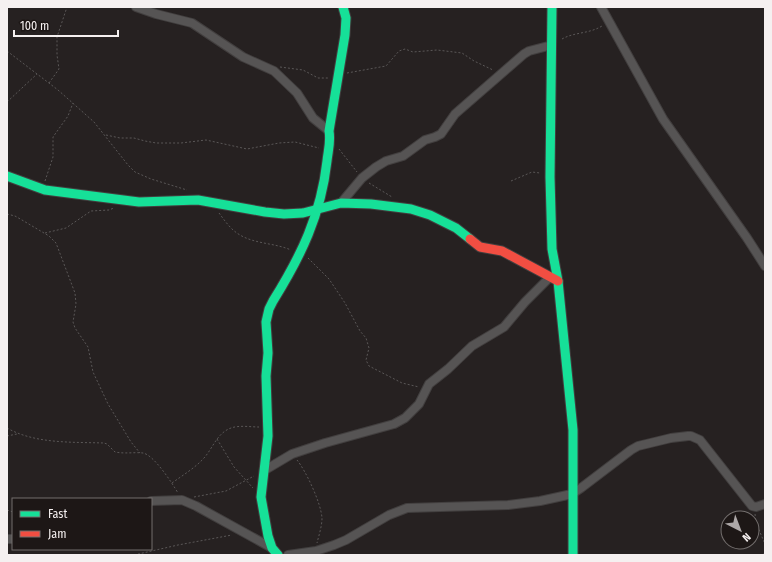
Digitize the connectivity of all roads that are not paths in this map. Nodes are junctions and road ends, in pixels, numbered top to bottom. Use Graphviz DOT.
graph roads {
  1 [pos="136,7"];
  2 [pos="343,7"];
  3 [pos="552,7"];
  4 [pos="602,7"];
  5 [pos="552,45"];
  6 [pos="330,135"];
  7 [pos="7,176"];
  8 [pos="341,203"];
  9 [pos="319,209"];
  10 [pos="765,266"];
  11 [pos="554,279"];
  12 [pos="265,470"];
  13 [pos="572,494"];
  14 [pos="152,502"];
  15 [pos="765,504"];
  16 [pos="275,552"];
  17 [pos="288,555"];
  18 [pos="574,555"];
  1 -- 6 [label="street"];
  2 -- 6 [label="street"];
  3 -- 5 [label="street"];
  4 -- 10 [label="street"];
  5 -- 8 [label="street"];
  5 -- 11 [label="street"];
  6 -- 9 [label="street"];
  7 -- 9 [label="street"];
  8 -- 9 [label="street"];
  8 -- 11 [label="street"];
  9 -- 12 [label="street"];
  11 -- 12 [label="street"];
  11 -- 13 [label="street"];
  12 -- 16 [label="street"];
  13 -- 15 [label="street"];
  13 -- 17 [label="street"];
  13 -- 18 [label="street"];
  14 -- 16 [label="street"];
}
